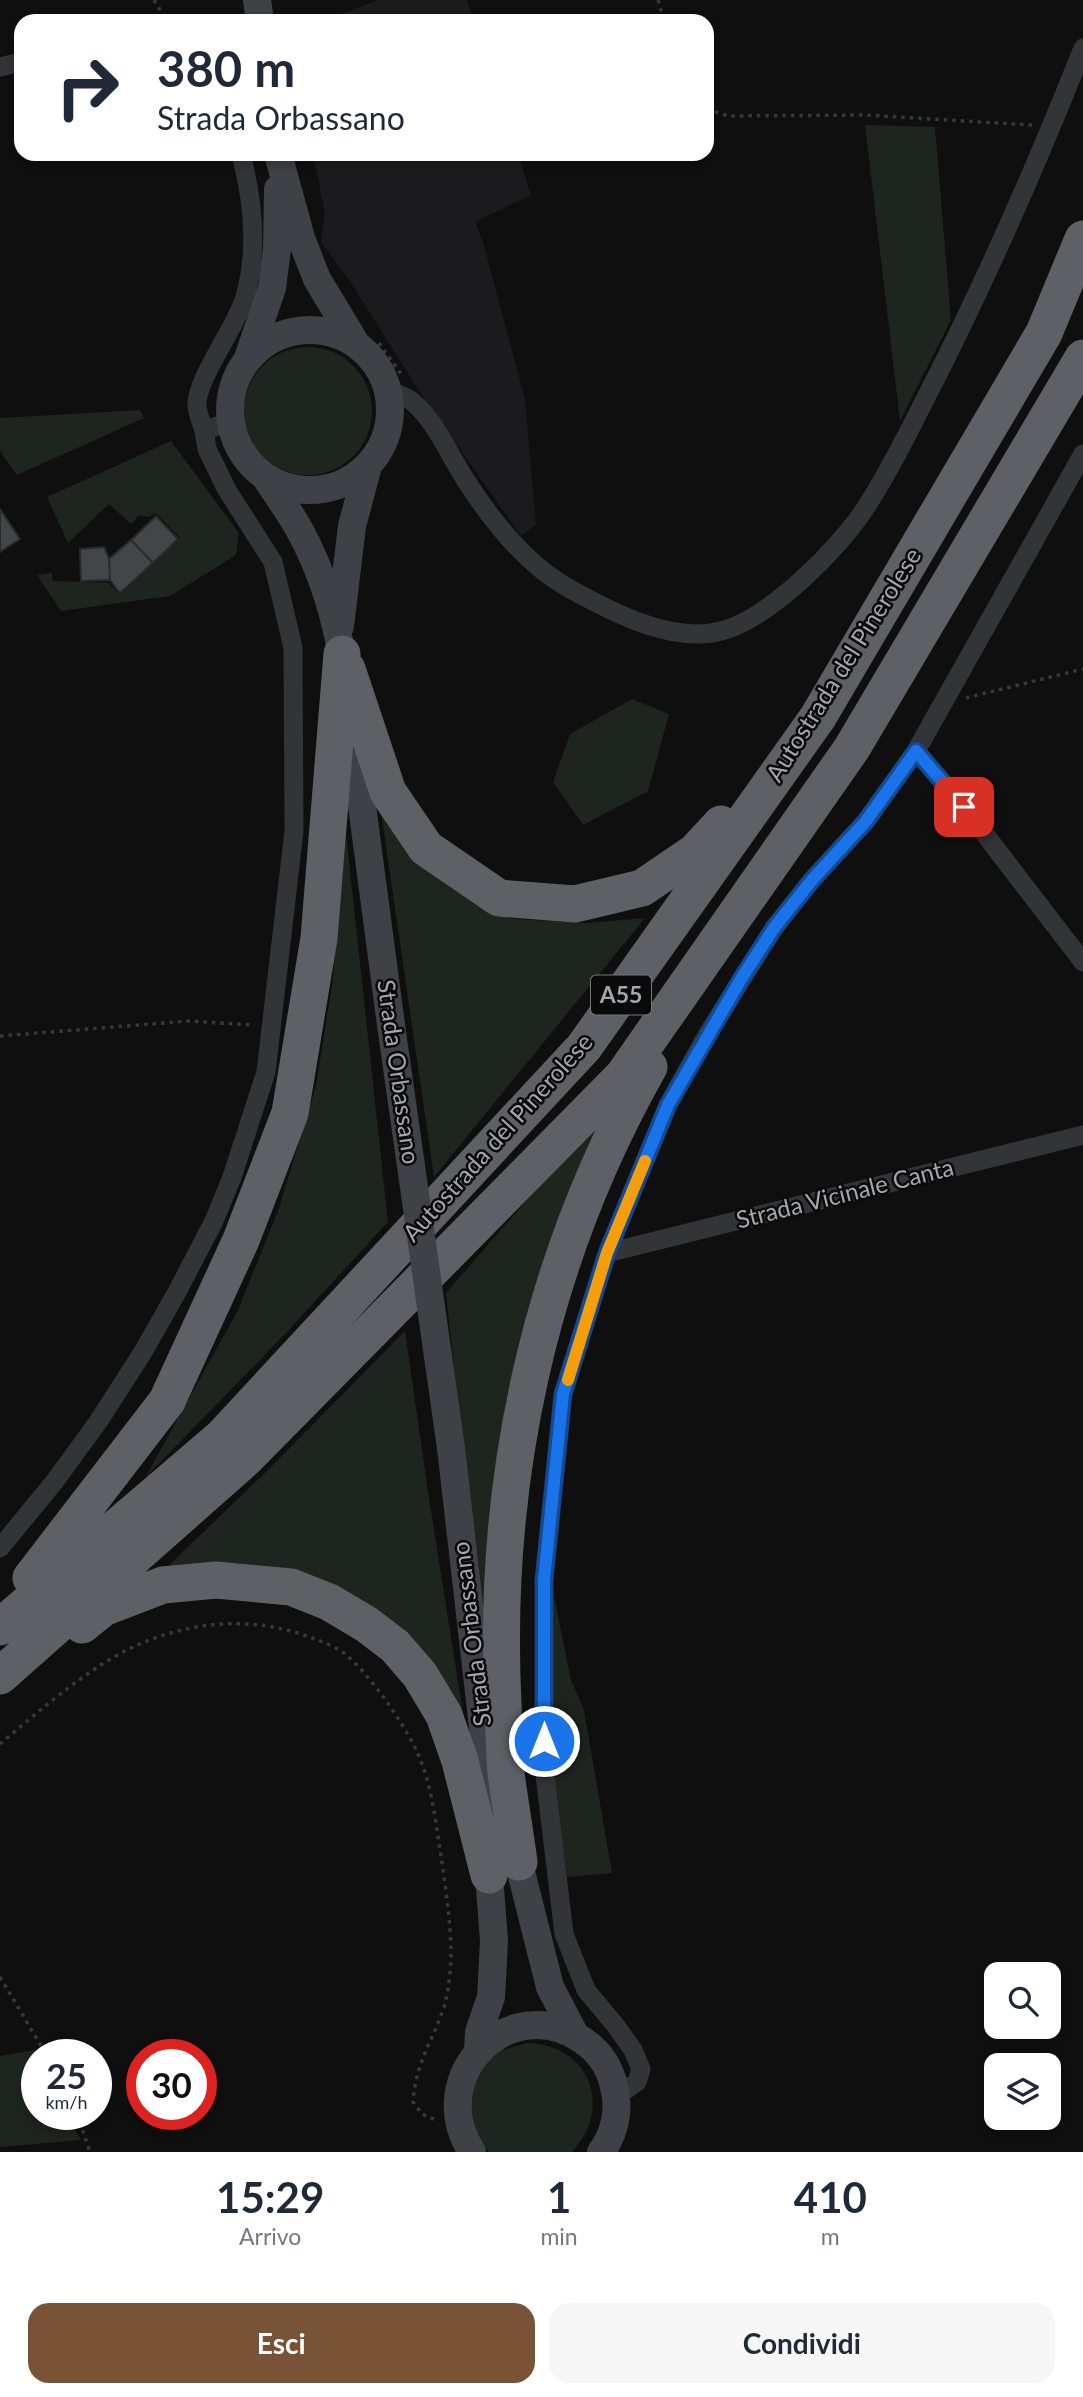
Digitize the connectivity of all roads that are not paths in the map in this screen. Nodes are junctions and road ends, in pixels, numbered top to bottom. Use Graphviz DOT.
graph roads {
  1 [pos="1083,48"];
  2 [pos="242,161"];
  3 [pos="278,161"];
  4 [pos="278,161"];
  5 [pos="1083,239"];
  6 [pos="355,342"];
  7 [pos="248,358"];
  8 [pos="1083,358"];
  9 [pos="389,390"];
  10 [pos="217,426"];
  11 [pos="1083,454"];
  12 [pos="368,467"];
  13 [pos="266,478"];
  14 [pos="341,643"];
  15 [pos="818,717"];
  16 [pos="852,748"];
  17 [pos="916,751"];
  18 [pos="1083,962"];
  19 [pos="1083,1135"];
  20 [pos="607,1253"];
  21 [pos="0,1548"];
  22 [pos="0,1609"];
  23 [pos="0,1627"];
  24 [pos="0,1676"];
  25 [pos="0,1686"];
  26 [pos="504,1868"];
  27 [pos="575,2035"];
  28 [pos="478,2051"];
  29 [pos="617,2096"];
  30 [pos="472,2152"];
  31 [pos="601,2152"];
  1 -- 9 [label="street"];
  2 -- 10 [label="street"];
  3 -- 6 [label="main road, Strada Orbassano"];
  4 -- 7 [label="main road, Strada Orbassano"];
  5 -- 15 [label="highway, Autostrada del Pinerolese / A55"];
  6 -- 7 [label="main road, Strada Orbassano"];
  6 -- 9 [label="main road, Strada Orbassano"];
  7 -- 10 [label="main road, Strada Orbassano"];
  8 -- 16 [label="highway, Autostrada del Pinerolese / A55"];
  9 -- 12 [label="main road, Strada Orbassano"];
  10 -- 13 [label="main road, Strada Orbassano"];
  10 -- 21 [label="street"];
  11 -- 17 [label="street"];
  12 -- 13 [label="main road, Strada Orbassano"];
  12 -- 14 [label="main road, Strada Orbassano"];
  13 -- 14 [label="main road, Strada Orbassano"];
  14 -- 15 [label="highway"];
  14 -- 22 [label="highway"];
  14 -- 26 [label="main road, Strada Orbassano, bridge"];
  15 -- 23 [label="highway, Autostrada del Pinerolese / A55"];
  16 -- 24 [label="highway, Autostrada del Pinerolese / A55"];
  16 -- 26 [label="highway"];
  17 -- 18 [label="street"];
  17 -- 20 [label="street"];
  19 -- 20 [label="street, Strada Vicinale Canta"];
  20 -- 29 [label="street"];
  25 -- 26 [label="highway"];
  26 -- 27 [label="main road, Strada Orbassano"];
  26 -- 28 [label="main road, Strada Orbassano"];
  27 -- 28 [label="main road, Strada Orbassano"];
  27 -- 29 [label="main road, Strada Orbassano"];
  28 -- 30 [label="main road, Strada Orbassano"];
  29 -- 31 [label="main road, Strada Orbassano"];
}
